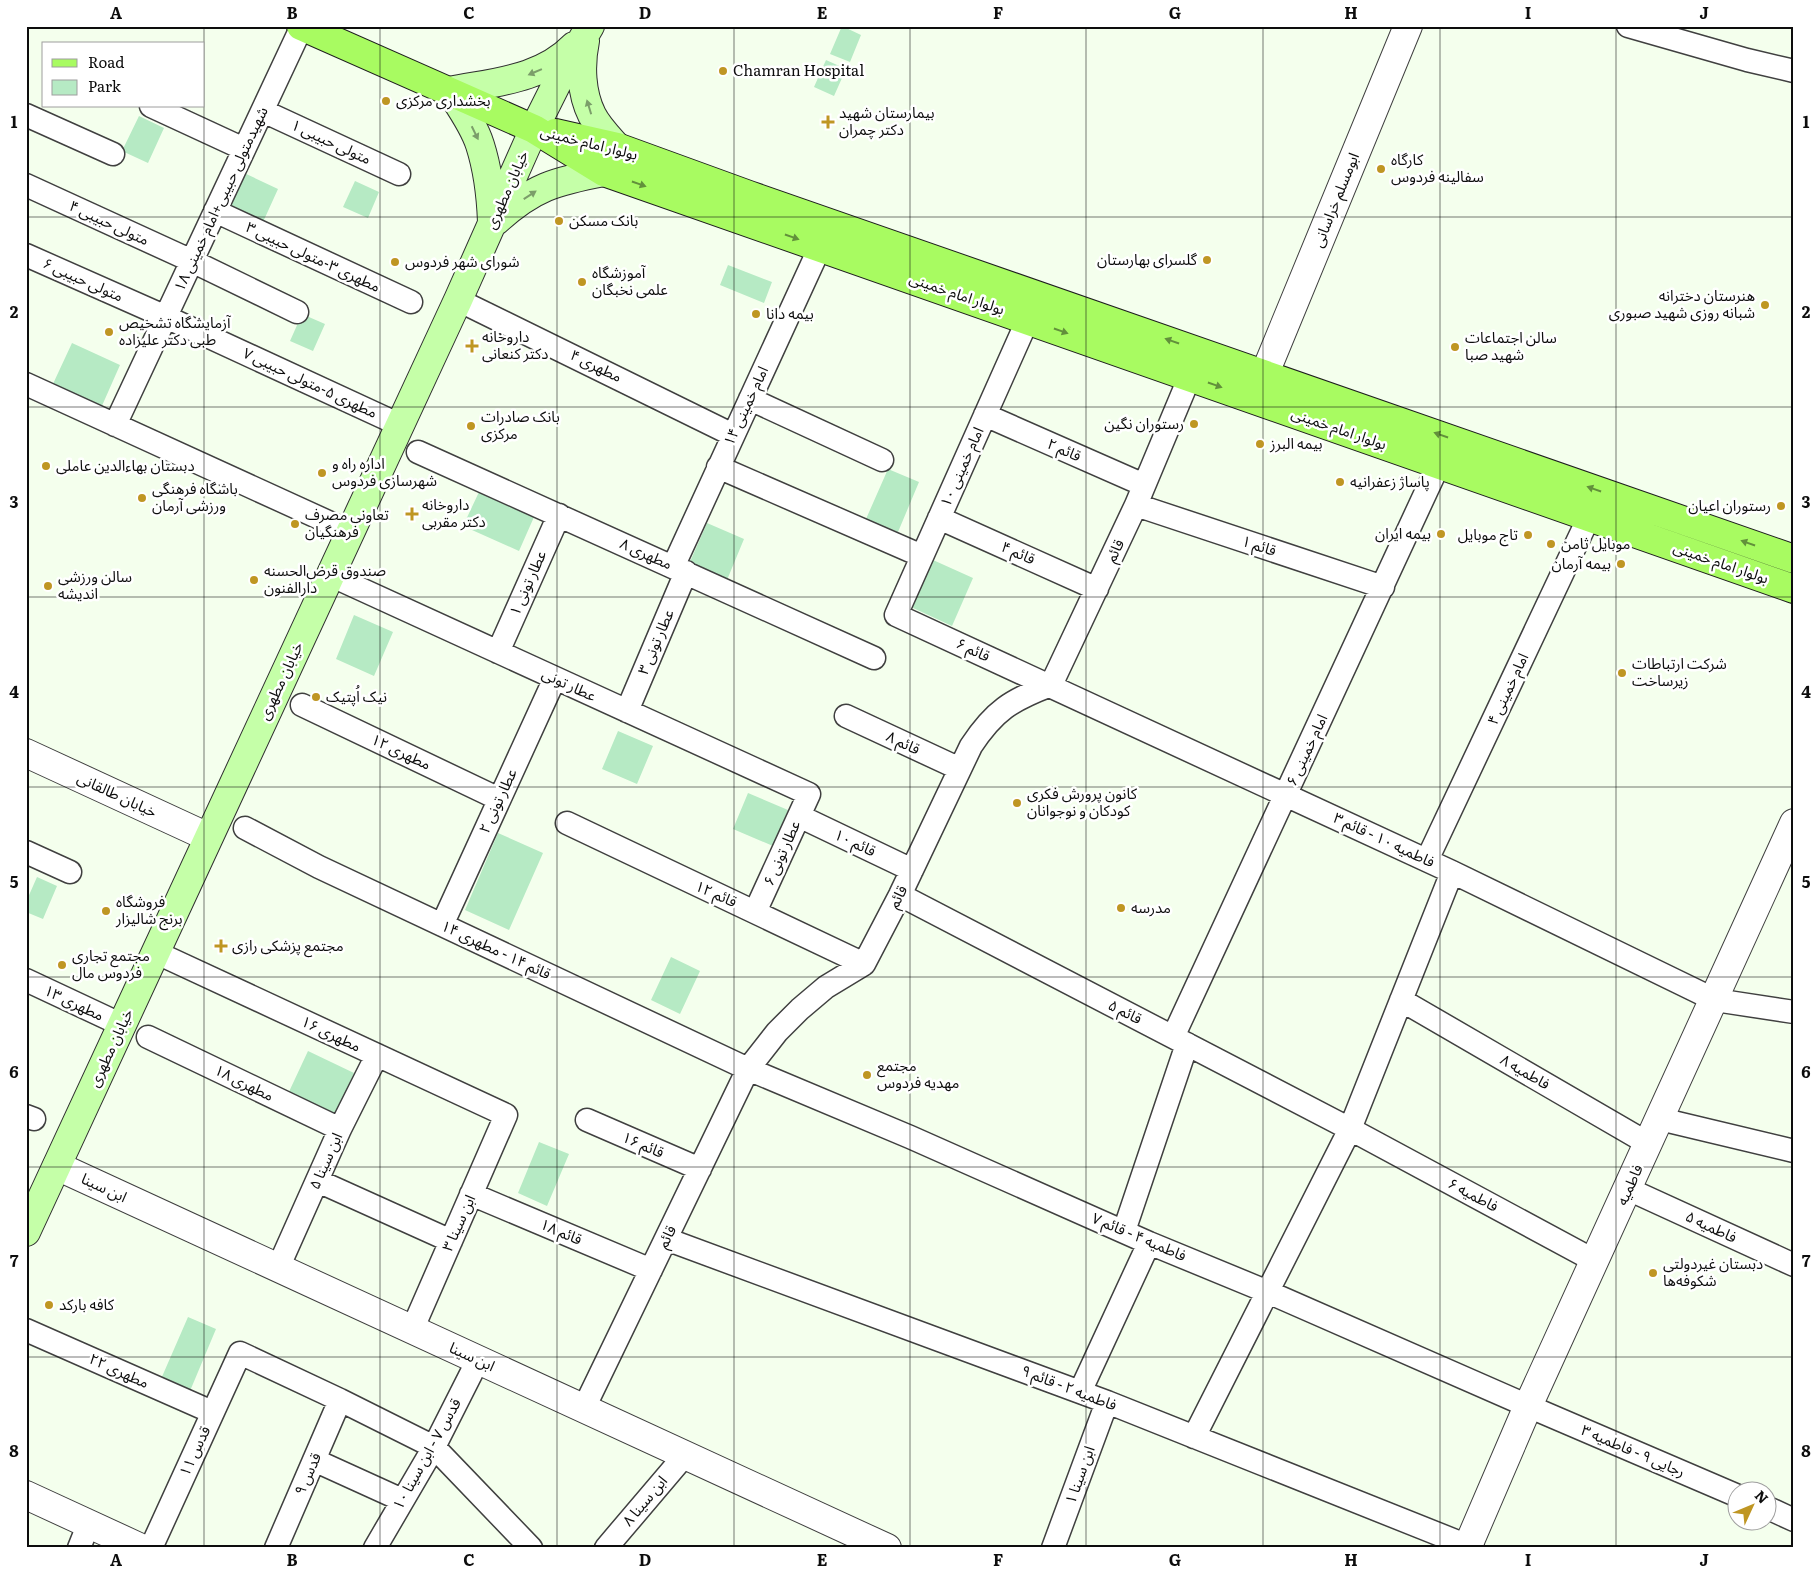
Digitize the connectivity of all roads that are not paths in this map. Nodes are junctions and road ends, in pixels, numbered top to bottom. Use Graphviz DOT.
graph roads {
  1 [pos="302,26"];
  2 [pos="1408,26"];
  3 [pos="1628,26"];
  4 [pos="588,29"];
  5 [pos="1794,71"];
  6 [pos="450,91"];
  7 [pos="155,108"];
  8 [pos="263,111"];
  9 [pos="26,115"];
  10 [pos="534,129"];
  11 [pos="616,147"];
  12 [pos="244,149"];
  13 [pos="113,154"];
  14 [pos="604,172"];
  15 [pos="399,174"];
  16 [pos="26,185"];
  17 [pos="727,200"];
  18 [pos="216,211"];
  19 [pos="492,226"];
  20 [pos="820,247"];
  21 [pos="26,255"];
  22 [pos="192,261"];
  23 [pos="458,300"];
  24 [pos="411,302"];
  25 [pos="297,312"];
  26 [pos="166,316"];
  27 [pos="1028,319"];
  28 [pos="1265,373"];
  29 [pos="1190,376"];
  30 [pos="26,384"];
  31 [pos="750,399"];
  32 [pos="985,415"];
  33 [pos="115,425"];
  34 [pos="400,425"];
  35 [pos="733,435"];
  36 [pos="418,452"];
  37 [pos="882,460"];
  38 [pos="1439,464"];
  39 [pos="718,467"];
  40 [pos="1140,495"];
  41 [pos="559,514"];
  42 [pos="1590,517"];
  43 [pos="939,518"];
  44 [pos="350,532"];
  45 [pos="922,556"];
  46 [pos="1794,559"];
  47 [pos="680,570"];
  48 [pos="330,575"];
  49 [pos="1383,587"];
  50 [pos="1097,589"];
  51 [pos="1794,589"];
  52 [pos="896,615"];
  53 [pos="498,652"];
  54 [pos="874,658"];
  55 [pos="555,678"];
  56 [pos="1051,685"];
  57 [pos="302,705"];
  58 [pos="627,711"];
  59 [pos="846,716"];
  60 [pos="26,753"];
  61 [pos="960,769"];
  62 [pos="809,794"];
  63 [pos="1286,795"];
  64 [pos="499,799"];
  65 [pos="799,816"];
  66 [pos="567,823"];
  67 [pos="1794,823"];
  68 [pos="244,828"];
  69 [pos="208,837"];
  70 [pos="26,852"];
  71 [pos="1427,860"];
  72 [pos="912,870"];
  73 [pos="70,872"];
  74 [pos="1452,872"];
  75 [pos="900,895"];
  76 [pos="755,912"];
  77 [pos="442,925"];
  78 [pos="156,952"];
  79 [pos="864,964"];
  80 [pos="26,980"];
  81 [pos="1401,1000"];
  82 [pos="1715,1000"];
  83 [pos="1794,1012"];
  84 [pos="122,1025"];
  85 [pos="148,1037"];
  86 [pos="1180,1040"];
  87 [pos="377,1055"];
  88 [pos="748,1069"];
  89 [pos="506,1116"];
  90 [pos="1660,1119"];
  91 [pos="587,1120"];
  92 [pos="1350,1129"];
  93 [pos="340,1130"];
  94 [pos="1649,1144"];
  95 [pos="1794,1151"];
  96 [pos="57,1166"];
  97 [pos="700,1169"];
  98 [pos="318,1181"];
  99 [pos="1628,1189"];
  100 [pos="472,1194"];
  101 [pos="1124,1231"];
  102 [pos="26,1232"];
  103 [pos="666,1239"];
  104 [pos="451,1241"];
  105 [pos="1149,1242"];
  106 [pos="1596,1261"];
  107 [pos="1794,1265"];
  108 [pos="278,1268"];
  109 [pos="651,1270"];
  110 [pos="1268,1292"];
  111 [pos="26,1330"];
  112 [pos="412,1330"];
  113 [pos="478,1360"];
  114 [pos="1080,1392"];
  115 [pos="340,1400"];
  116 [pos="1107,1402"];
  117 [pos="1528,1406"];
  118 [pos="584,1408"];
  119 [pos="212,1412"];
  120 [pos="1194,1437"];
  121 [pos="434,1447"];
  122 [pos="685,1455"];
  123 [pos="314,1460"];
  124 [pos="1728,1492"];
  125 [pos="26,1495"];
  126 [pos="402,1500"];
  127 [pos="1778,1513"];
  128 [pos="1794,1520"];
  129 [pos="84,1536"];
  130 [pos="1470,1547"];
  131 [pos="141,1548"];
  132 [pos="151,1548"];
  133 [pos="276,1548"];
  134 [pos="375,1548"];
  135 [pos="531,1548"];
  136 [pos="606,1548"];
  137 [pos="887,1548"];
  138 [pos="1054,1548"];
  1 -- 6 [label="main road"];
  1 -- 8 [label="street, شهیدمتولی حبیبی+امام خمینی ۱۸"];
  2 -- 28 [label="street, ابومسلم خراسانی"];
  3 -- 5 [label="street"];
  4 -- 6 [label="main road, one-way"];
  4 -- 10 [label="main road, خیابان مطهری"];
  11 -- 4 [label="main road, one-way"];
  6 -- 10 [label="main road"];
  6 -- 19 [label="main road, one-way"];
  7 -- 12 [label="street"];
  8 -- 12 [label="street, شهیدمتولی حبیبی+امام خمینی ۱۸"];
  8 -- 15 [label="street, متولی حبیبی ۱"];
  9 -- 13 [label="street"];
  10 -- 11 [label="main road, بولوار امام خمینی"];
  10 -- 14 [label="main road, بولوار امام خمینی"];
  10 -- 19 [label="main road, خیابان مطهری"];
  11 -- 17 [label="main road, بولوار امام خمینی"];
  12 -- 18 [label="street, شهیدمتولی حبیبی+امام خمینی ۱۸"];
  14 -- 17 [label="main road, بولوار امام خمینی, one-way"];
  19 -- 14 [label="main road, one-way"];
  16 -- 22 [label="street, متولی حبیبی ۴"];
  17 -- 20 [label="main road, بولوار امام خمینی, one-way"];
  28 -- 17 [label="main road, بولوار امام خمینی, one-way"];
  18 -- 22 [label="street, شهیدمتولی حبیبی+امام خمینی ۱۸"];
  18 -- 24 [label="street, مطهری ۳-متولی حبیبی ۳"];
  19 -- 23 [label="main road, خیابان مطهری"];
  20 -- 27 [label="main road, بولوار امام خمینی"];
  20 -- 31 [label="street, امام خمینی ۱۴"];
  21 -- 26 [label="street, متولی حبیبی ۶"];
  22 -- 25 [label="street, متولی حبیبی ۴"];
  22 -- 26 [label="street, شهیدمتولی حبیبی+امام خمینی ۱۸"];
  23 -- 34 [label="main road, خیابان مطهری"];
  23 -- 35 [label="street, مطهری ۴"];
  26 -- 33 [label="street, شهیدمتولی حبیبی+امام خمینی ۱۸"];
  26 -- 34 [label="street, مطهری ۵-متولی حبیبی ۷"];
  27 -- 29 [label="main road, بولوار امام خمینی, one-way"];
  27 -- 32 [label="street, امام خمینی ۱۰"];
  46 -- 28 [label="main road, بولوار امام خمینی, one-way"];
  29 -- 38 [label="main road, بولوار امام خمینی, one-way"];
  29 -- 40 [label="street, قائم"];
  30 -- 33 [label="street"];
  31 -- 35 [label="street, امام خمینی ۱۴"];
  31 -- 37 [label="street"];
  32 -- 40 [label="street, قائم ۲"];
  32 -- 43 [label="street, امام خمینی ۱۰"];
  33 -- 44 [label="street"];
  34 -- 44 [label="main road, خیابان مطهری"];
  35 -- 39 [label="street, امام خمینی ۱۴"];
  36 -- 41 [label="street, مطهری ۸"];
  38 -- 42 [label="main road, بولوار امام خمینی"];
  38 -- 49 [label="street, امام خمینی ۶"];
  39 -- 45 [label="street"];
  39 -- 47 [label="street, امام خمینی ۱۴"];
  40 -- 49 [label="street, قائم ۱"];
  40 -- 50 [label="street, قائم"];
  41 -- 47 [label="street, مطهری ۸"];
  41 -- 53 [label="street, عطار تونی ۱"];
  42 -- 51 [label="main road, بولوار امام خمینی"];
  42 -- 71 [label="street, امام خمینی ۴"];
  43 -- 45 [label="street, امام خمینی ۱۰"];
  43 -- 50 [label="street, قائم ۴"];
  44 -- 48 [label="main road, خیابان مطهری"];
  45 -- 52 [label="street, امام خمینی ۱۰"];
  47 -- 54 [label="street, مطهری ۸"];
  47 -- 58 [label="street, عطار تونی ۳"];
  48 -- 53 [label="street, عطار تونی"];
  48 -- 69 [label="main road, خیابان مطهری"];
  49 -- 63 [label="street, امام خمینی ۶"];
  50 -- 56 [label="street, قائم"];
  52 -- 56 [label="street, قائم ۶"];
  53 -- 55 [label="street, عطار تونی"];
  55 -- 58 [label="street, عطار تونی"];
  55 -- 64 [label="street, عطار تونی ۲"];
  56 -- 61 [label="street, قائم"];
  56 -- 63 [label="street, فاطمیه ۱۰ - قائم ۳"];
  57 -- 64 [label="street, مطهری ۱۲"];
  58 -- 62 [label="street, عطار تونی"];
  59 -- 61 [label="street, قائم ۸"];
  60 -- 69 [label="street, خیابان طالقانی"];
  61 -- 72 [label="street, قائم"];
  62 -- 65 [label="street, عطار تونی ۶"];
  63 -- 71 [label="street, فاطمیه ۱۰ - قائم ۳"];
  63 -- 86 [label="street, امام خمینی ۶"];
  64 -- 77 [label="street, عطار تونی ۲"];
  65 -- 72 [label="street, قائم ۱۰"];
  65 -- 76 [label="street, عطار تونی ۶"];
  66 -- 76 [label="street, قائم ۱۲"];
  67 -- 82 [label="street, فاطمیه"];
  68 -- 77 [label="street, قائم ۱۴ - مطهری ۱۴"];
  69 -- 78 [label="main road, خیابان مطهری"];
  70 -- 73 [label="street"];
  71 -- 74 [label="street, فاطمیه ۱۰ - قائم ۳"];
  72 -- 75 [label="street, قائم"];
  74 -- 81 [label="street"];
  74 -- 82 [label="street, فاطمیه ۱۰ - قائم ۳"];
  75 -- 79 [label="street, قائم"];
  75 -- 86 [label="street, قائم ۵"];
  76 -- 79 [label="street, قائم ۱۲"];
  77 -- 88 [label="street, قائم ۱۴ - مطهری ۱۴"];
  78 -- 84 [label="main road, خیابان مطهری"];
  78 -- 87 [label="street, مطهری ۱۶"];
  79 -- 88 [label="street, قائم"];
  80 -- 84 [label="street, مطهری ۱۳"];
  81 -- 92 [label="street"];
  81 -- 94 [label="street, فاطمیه ۸"];
  82 -- 83 [label="street, فاطمیه ۱۰ - قائم ۳"];
  82 -- 90 [label="street, فاطمیه"];
  84 -- 96 [label="main road, خیابان مطهری"];
  85 -- 93 [label="street, مطهری ۱۸"];
  86 -- 92 [label="street, قائم ۵"];
  86 -- 101 [label="street, امام خمینی ۶"];
  87 -- 89 [label="street, مطهری ۱۶"];
  87 -- 93 [label="street, ابن سینا ۵"];
  88 -- 97 [label="street, قائم"];
  88 -- 101 [label="street, فاطمیه ۴ - قائم ۷"];
  89 -- 100 [label="street, ابن سینا ۳"];
  90 -- 94 [label="street, فاطمیه"];
  90 -- 95 [label="street"];
  91 -- 97 [label="street, قائم ۱۶"];
  92 -- 106 [label="street, فاطمیه ۶"];
  92 -- 110 [label="street"];
  93 -- 98 [label="street, ابن سینا ۵"];
  94 -- 99 [label="street, فاطمیه"];
  96 -- 102 [label="main road, خیابان مطهری"];
  96 -- 108 [label="street, ابن سینا"];
  97 -- 103 [label="street, قائم"];
  98 -- 104 [label="street"];
  98 -- 108 [label="street, ابن سینا ۵"];
  99 -- 106 [label="street, فاطمیه"];
  99 -- 107 [label="street, فاطمیه ۵"];
  100 -- 104 [label="street, ابن سینا ۳"];
  100 -- 109 [label="street, قائم ۱۸"];
  101 -- 105 [label="street, فاطمیه ۴ - قائم ۷"];
  103 -- 109 [label="street, قائم"];
  103 -- 114 [label="street, فاطمیه ۲ - قائم ۹"];
  104 -- 112 [label="street, ابن سینا ۳"];
  105 -- 110 [label="street, فاطمیه ۴ - قائم ۷"];
  105 -- 114 [label="street"];
  106 -- 117 [label="street, فاطمیه"];
  108 -- 112 [label="street, ابن سینا"];
  109 -- 118 [label="street, قائم"];
  110 -- 117 [label="street, فاطمیه ۴ - قائم ۷"];
  110 -- 120 [label="street"];
  111 -- 119 [label="street, مطهری ۲۲"];
  112 -- 113 [label="street, ابن سینا"];
  113 -- 118 [label="street, ابن سینا"];
  113 -- 121 [label="street, قدس ۷ - ابن سینا ۱۰"];
  114 -- 116 [label="street, فاطمیه ۲ - قائم ۹"];
  115 -- 119 [label="street, قدس ۱۱"];
  115 -- 121 [label="street"];
  115 -- 123 [label="street, قدس ۹"];
  116 -- 120 [label="street, فاطمیه ۲ - قائم ۹"];
  116 -- 138 [label="street, ابن سینا ۱"];
  117 -- 124 [label="street, رجایی ۹ - فاطمیه ۳"];
  117 -- 130 [label="street, فاطمیه"];
  118 -- 122 [label="street, ابن سینا"];
  119 -- 132 [label="street, قدس ۱۱"];
  120 -- 130 [label="street, فاطمیه ۲ - قائم ۹"];
  121 -- 126 [label="street, قدس ۷ - ابن سینا ۱۰"];
  121 -- 135 [label="street"];
  122 -- 136 [label="street, ابن سینا ۸"];
  122 -- 137 [label="street, ابن سینا"];
  123 -- 126 [label="street"];
  123 -- 133 [label="street, قدس ۹"];
  125 -- 129 [label="street"];
  126 -- 134 [label="street, قدس ۷ - ابن سینا ۱۰"];
  127 -- 128 [label="street"];
  129 -- 131 [label="street"];
}
